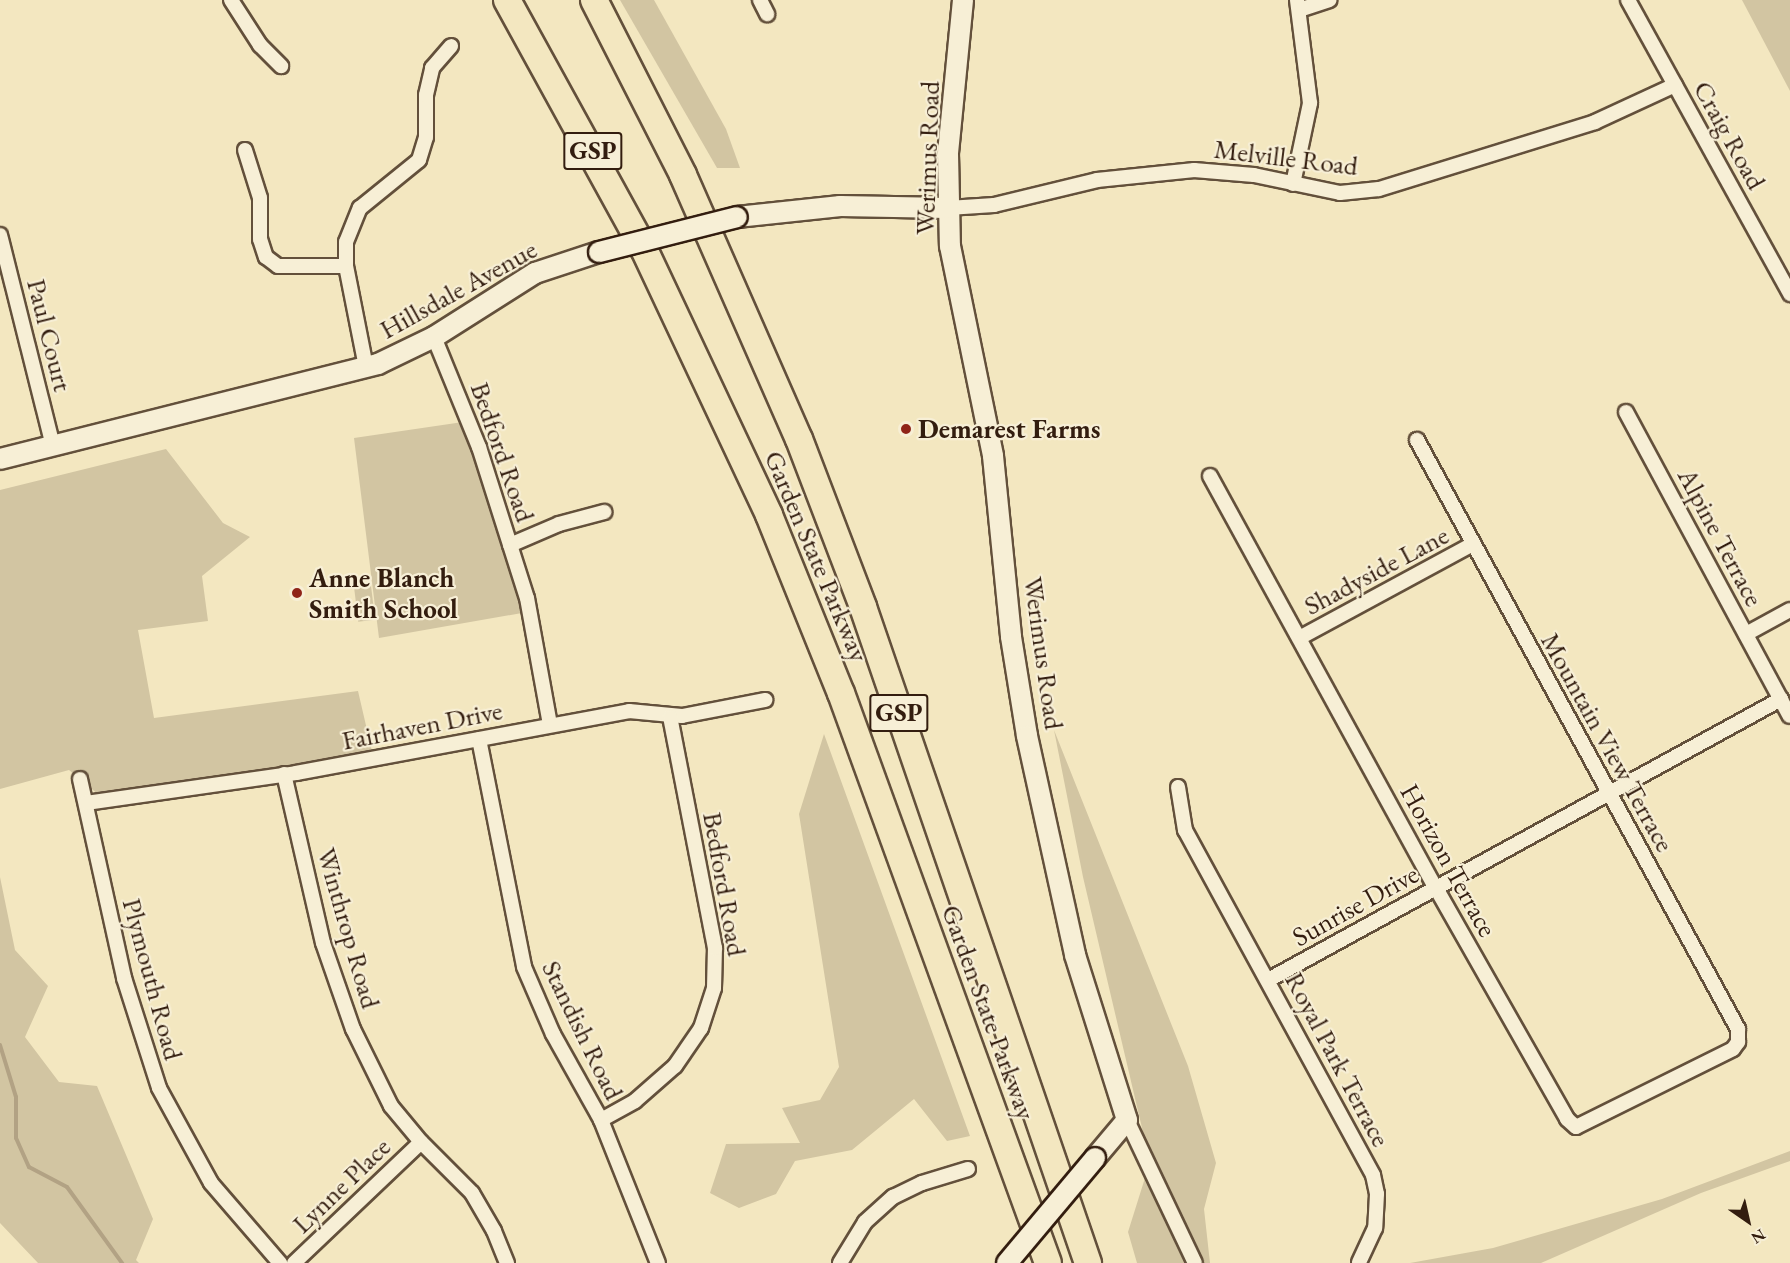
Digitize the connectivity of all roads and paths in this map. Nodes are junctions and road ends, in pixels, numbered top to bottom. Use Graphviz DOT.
graph roads {
  1 [pos="231,0"];
  2 [pos="507,0"];
  3 [pos="594,0"];
  4 [pos="759,0"];
  5 [pos="963,0"];
  6 [pos="1329,0"];
  7 [pos="1628,0"];
  8 [pos="1298,5"];
  9 [pos="767,14"];
  10 [pos="451,46"];
  11 [pos="281,66"];
  12 [pos="1675,85"];
  13 [pos="245,150"];
  14 [pos="1293,184"];
  15 [pos="948,208"];
  16 [pos="0,235"];
  17 [pos="346,266"];
  18 [pos="1790,294"];
  19 [pos="434,337"];
  20 [pos="366,367"];
  21 [pos="1626,412"];
  22 [pos="1417,440"];
  23 [pos="53,446"];
  24 [pos="0,459"];
  25 [pos="1210,476"];
  26 [pos="604,512"];
  27 [pos="1473,544"];
  28 [pos="510,545"];
  29 [pos="1790,610"];
  30 [pos="1746,634"];
  31 [pos="1301,637"];
  32 [pos="1781,699"];
  33 [pos="765,700"];
  34 [pos="1790,716"];
  35 [pos="670,717"];
  36 [pos="550,726"];
  37 [pos="479,739"];
  38 [pos="284,774"];
  39 [pos="80,779"];
  40 [pos="1178,787"];
  41 [pos="1608,793"];
  42 [pos="86,803"];
  43 [pos="1437,888"];
  44 [pos="1268,980"];
  45 [pos="1714,1056"];
  46 [pos="601,1120"];
  47 [pos="1127,1120"];
  48 [pos="421,1142"];
  49 [pos="968,1169"];
  50 [pos="280,1263"];
  51 [pos="294,1263"];
  52 [pos="507,1263"];
  53 [pos="658,1263"];
  54 [pos="840,1263"];
  55 [pos="1007,1263"];
  56 [pos="1048,1263"];
  57 [pos="1088,1263"];
  58 [pos="1195,1263"];
  59 [pos="1359,1263"];
  1 -- 11 [label="street"];
  2 -- 56 [label="highway, Garden State Parkway / GSP"];
  3 -- 57 [label="highway, Garden State Parkway / GSP"];
  4 -- 9 [label="street"];
  5 -- 15 [label="main road, Werimus Road"];
  6 -- 8 [label="street"];
  7 -- 12 [label="street, Craig Road"];
  8 -- 14 [label="street"];
  10 -- 17 [label="street"];
  12 -- 14 [label="street, Melville Road"];
  12 -- 18 [label="street, Craig Road"];
  13 -- 17 [label="street"];
  14 -- 15 [label="street, Melville Road"];
  15 -- 19 [label="main road, Hillsdale Avenue, bridge"];
  15 -- 47 [label="main road, Werimus Road"];
  16 -- 23 [label="street, Paul Court"];
  17 -- 20 [label="street"];
  19 -- 20 [label="main road, Hillsdale Avenue"];
  19 -- 28 [label="street, Bedford Road"];
  20 -- 23 [label="main road, Hillsdale Avenue"];
  21 -- 30 [label="street, Alpine Terrace"];
  22 -- 27 [label="street, Mountain View Terrace"];
  23 -- 24 [label="main road, Hillsdale Avenue"];
  25 -- 31 [label="street, Horizon Terrace"];
  26 -- 28 [label="street"];
  27 -- 31 [label="street, Shadyside Lane"];
  27 -- 41 [label="street, Mountain View Terrace"];
  28 -- 36 [label="street, Bedford Road"];
  29 -- 30 [label="street"];
  30 -- 32 [label="street, Alpine Terrace"];
  31 -- 43 [label="street, Horizon Terrace"];
  32 -- 34 [label="street, Alpine Terrace"];
  32 -- 41 [label="street, Sunrise Drive"];
  33 -- 35 [label="street, Fairhaven Drive"];
  35 -- 36 [label="street, Fairhaven Drive"];
  35 -- 46 [label="street, Bedford Road"];
  36 -- 37 [label="street, Fairhaven Drive"];
  37 -- 38 [label="street, Fairhaven Drive"];
  37 -- 46 [label="street, Standish Road"];
  38 -- 42 [label="street, Fairhaven Drive"];
  38 -- 48 [label="street, Winthrop Road"];
  39 -- 42 [label="street, Plymouth Road"];
  40 -- 44 [label="street, Royal Park Terrace"];
  41 -- 43 [label="street, Sunrise Drive"];
  41 -- 45 [label="street, Mountain View Terrace"];
  42 -- 50 [label="street, Plymouth Road"];
  43 -- 44 [label="street, Sunrise Drive"];
  43 -- 45 [label="street, Horizon Terrace"];
  44 -- 59 [label="street, Royal Park Terrace"];
  46 -- 53 [label="street, Standish Road"];
  47 -- 55 [label="main road, bridge"];
  47 -- 58 [label="street"];
  48 -- 51 [label="street, Lynne Place"];
  48 -- 52 [label="street, Winthrop Road"];
  49 -- 54 [label="street"];
}
